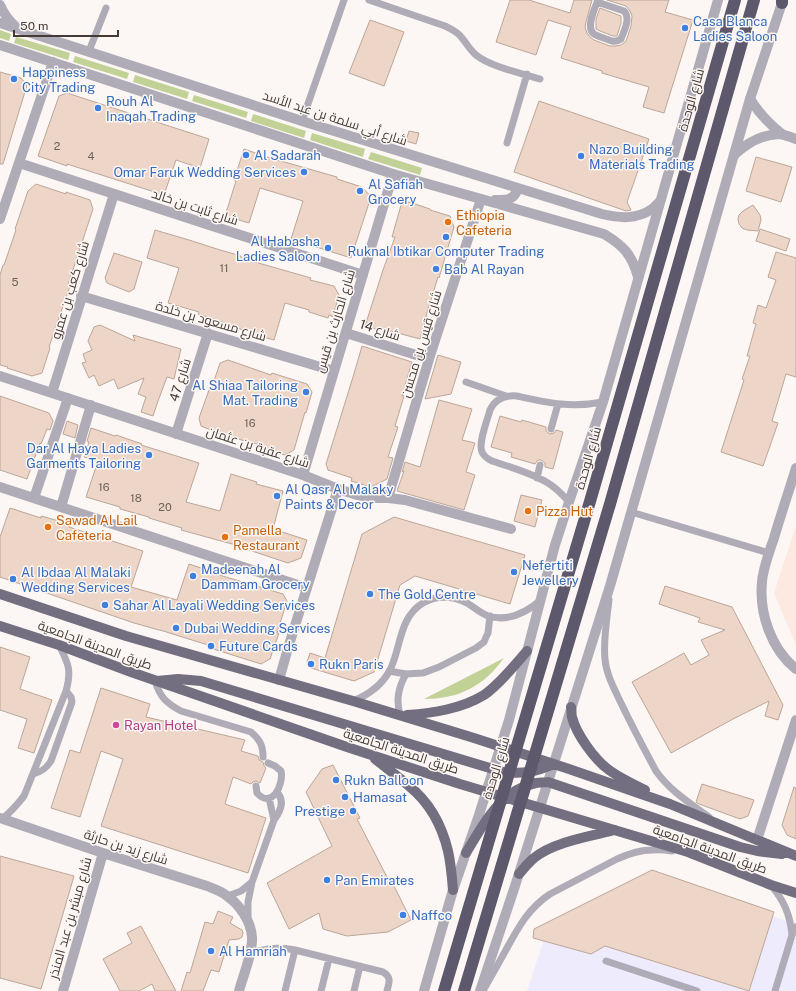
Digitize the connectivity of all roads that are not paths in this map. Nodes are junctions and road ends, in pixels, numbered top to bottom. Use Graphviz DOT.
graph roads {
  1 [pos="344,0"];
  2 [pos="369,0"];
  3 [pos="718,0"];
  4 [pos="735,0"];
  5 [pos="754,0"];
  6 [pos="597,1"];
  7 [pos="782,1"];
  8 [pos="0,5"];
  9 [pos="106,8"];
  10 [pos="0,23"];
  11 [pos="16,28"];
  12 [pos="0,45"];
  13 [pos="89,51"];
  14 [pos="53,62"];
  15 [pos="527,74"];
  16 [pos="540,79"];
  17 [pos="750,99"];
  18 [pos="302,121"];
  19 [pos="782,134"];
  20 [pos="796,139"];
  21 [pos="508,143"];
  22 [pos="734,155"];
  23 [pos="19,163"];
  24 [pos="393,174"];
  25 [pos="518,188"];
  26 [pos="114,194"];
  27 [pos="481,199"];
  28 [pos="661,200"];
  29 [pos="0,220"];
  30 [pos="363,275"];
  31 [pos="638,279"];
  32 [pos="81,296"];
  33 [pos="208,333"];
  34 [pos="346,333"];
  35 [pos="429,359"];
  36 [pos="334,370"];
  37 [pos="0,376"];
  38 [pos="466,382"];
  39 [pos="52,393"];
  40 [pos="506,396"];
  41 [pos="68,398"];
  42 [pos="603,402"];
  43 [pos="558,404"];
  44 [pos="91,405"];
  45 [pos="551,429"];
  46 [pos="176,434"];
  47 [pos="540,465"];
  48 [pos="796,468"];
  49 [pos="303,475"];
  50 [pos="537,478"];
  51 [pos="0,487"];
  52 [pos="338,489"];
  53 [pos="34,498"];
  54 [pos="388,498"];
  55 [pos="791,499"];
  56 [pos="569,502"];
  57 [pos="61,507"];
  58 [pos="631,512"];
  59 [pos="511,529"];
  60 [pos="769,553"];
  61 [pos="610,586"];
  62 [pos="307,588"];
  63 [pos="0,594"];
  64 [pos="541,600"];
  65 [pos="490,616"];
  66 [pos="0,626"];
  67 [pos="59,645"];
  68 [pos="527,651"];
  69 [pos="796,669"];
  70 [pos="389,671"];
  71 [pos="406,674"];
  72 [pos="279,680"];
  73 [pos="155,681"];
  74 [pos="66,691"];
  75 [pos="353,701"];
  76 [pos="571,707"];
  77 [pos="400,715"];
  78 [pos="796,720"];
  79 [pos="500,747"];
  80 [pos="369,754"];
  81 [pos="262,757"];
  82 [pos="268,764"];
  83 [pos="554,764"];
  84 [pos="494,769"];
  85 [pos="33,774"];
  86 [pos="548,782"];
  87 [pos="256,786"];
  88 [pos="277,792"];
  89 [pos="486,792"];
  90 [pos="269,798"];
  91 [pos="505,798"];
  92 [pos="670,804"];
  93 [pos="540,808"];
  94 [pos="1,818"];
  95 [pos="274,820"];
  96 [pos="721,825"];
  97 [pos="615,830"];
  98 [pos="757,840"];
  99 [pos="688,852"];
  100 [pos="103,853"];
  101 [pos="466,853"];
  102 [pos="794,856"];
  103 [pos="519,874"];
  104 [pos="252,882"];
  105 [pos="771,885"];
  106 [pos="453,890"];
  107 [pos="796,893"];
  108 [pos="228,896"];
  109 [pos="248,922"];
  110 [pos="796,927"];
  111 [pos="792,935"];
  112 [pos="295,950"];
  113 [pos="250,953"];
  114 [pos="329,959"];
  115 [pos="606,961"];
  116 [pos="360,966"];
  117 [pos="63,991"];
  118 [pos="239,991"];
  119 [pos="285,991"];
  120 [pos="321,991"];
  121 [pos="354,991"];
  122 [pos="387,991"];
  123 [pos="424,991"];
  124 [pos="444,991"];
  125 [pos="464,991"];
  126 [pos="482,991"];
  127 [pos="697,991"];
  128 [pos="775,991"];
  1 -- 18 [label="lane"];
  2 -- 15 [label="lane"];
  3 -- 28 [label="street"];
  4 -- 124 [label="highway, شارع الوحدة, bridge"];
  5 -- 125 [label="highway, bridge"];
  6 -- 6 [label="lane"];
  7 -- 17 [label="street"];
  8 -- 11 [label="street"];
  9 -- 13 [label="lane"];
  10 -- 11 [label="street, شارع أبي سلمة بن عبد الأسد"];
  11 -- 13 [label="street, شارع أبي سلمة بن عبد الأسد"];
  12 -- 14 [label="street"];
  13 -- 18 [label="street, شارع أبي سلمة بن عبد الأسد"];
  14 -- 23 [label="street"];
  14 -- 24 [label="street"];
  15 -- 16 [label="lane"];
  15 -- 21 [label="lane"];
  17 -- 19 [label="street"];
  17 -- 22 [label="street"];
  18 -- 25 [label="street, شارع أبي سلمة بن عبد الأسد"];
  19 -- 20 [label="street"];
  19 -- 22 [label="street"];
  22 -- 58 [label="street"];
  23 -- 26 [label="street, شارع ثابت بن خالد"];
  23 -- 29 [label="street"];
  24 -- 27 [label="street"];
  24 -- 30 [label="street, شارع الحارث بن قيس"];
  25 -- 27 [label="street"];
  25 -- 28 [label="street, شارع أبي سلمة بن عبد الأسد"];
  26 -- 30 [label="street, شارع ثابت بن خالد"];
  26 -- 32 [label="street, شارع كعب بن عمرو"];
  27 -- 31 [label="street"];
  27 -- 35 [label="street, شارع قيس بن محسن"];
  28 -- 31 [label="street"];
  30 -- 34 [label="street, شارع الحارث بن قيس"];
  31 -- 42 [label="street"];
  32 -- 33 [label="street, شارع مسعود بن خلدة"];
  32 -- 39 [label="street, شارع كعب بن عمرو"];
  33 -- 36 [label="street, شارع مسعود بن خلدة"];
  33 -- 46 [label="street, شارع 47"];
  34 -- 35 [label="street, شارع 14"];
  34 -- 36 [label="street, شارع الحارث بن قيس"];
  35 -- 54 [label="street, شارع قيس بن محسن"];
  36 -- 49 [label="street, شارع الحارث بن قيس"];
  37 -- 39 [label="street, شارع عقبة بن عثمان"];
  38 -- 40 [label="lane"];
  39 -- 41 [label="street, شارع عقبة بن عثمان"];
  40 -- 43 [label="lane"];
  40 -- 50 [label="lane"];
  41 -- 44 [label="street, شارع عقبة بن عثمان"];
  41 -- 53 [label="street"];
  42 -- 43 [label="lane"];
  42 -- 56 [label="street"];
  43 -- 45 [label="lane"];
  44 -- 46 [label="street, شارع عقبة بن عثمان"];
  44 -- 57 [label="street"];
  46 -- 49 [label="street, شارع عقبة بن عثمان"];
  47 -- 50 [label="lane"];
  48 -- 55 [label="street"];
  49 -- 52 [label="street, شارع عقبة بن عثمان"];
  50 -- 56 [label="lane"];
  51 -- 53 [label="street"];
  52 -- 54 [label="street, شارع عقبة بن عثمان"];
  52 -- 62 [label="street"];
  53 -- 57 [label="street"];
  54 -- 59 [label="street, شارع عقبة بن عثمان"];
  55 -- 60 [label="street"];
  56 -- 64 [label="street"];
  57 -- 62 [label="street"];
  58 -- 60 [label="lane"];
  58 -- 61 [label="street"];
  60 -- 69 [label="street"];
  61 -- 76 [label="street"];
  61 -- 96 [label="lane"];
  62 -- 72 [label="street"];
  63 -- 72 [label="main road, طريق المدينة الجامعية"];
  64 -- 65 [label="lane"];
  64 -- 68 [label="street"];
  65 -- 70 [label="lane"];
  65 -- 71 [label="lane"];
  66 -- 67 [label="main road, طريق المدينة الجامعية"];
  67 -- 73 [label="main road, طريق المدينة الجامعية"];
  67 -- 74 [label="lane"];
  68 -- 77 [label="main road"];
  68 -- 79 [label="street"];
  70 -- 71 [label="lane"];
  70 -- 75 [label="lane"];
  71 -- 77 [label="lane"];
  72 -- 75 [label="main road, طريق المدينة الجامعية"];
  73 -- 80 [label="main road, طريق المدينة الجامعية"];
  73 -- 81 [label="lane"];
  73 -- 84 [label="main road"];
  74 -- 85 [label="lane"];
  74 -- 85 [label="lane"];
  75 -- 77 [label="main road, طريق المدينة الجامعية"];
  76 -- 83 [label="street"];
  76 -- 92 [label="main road"];
  77 -- 79 [label="main road, طريق المدينة الجامعية"];
  78 -- 98 [label="street"];
  79 -- 83 [label="main road, طريق المدينة الجامعية"];
  79 -- 84 [label="street"];
  80 -- 89 [label="main road, طريق المدينة الجامعية"];
  80 -- 106 [label="main road"];
  82 -- 88 [label="lane"];
  83 -- 84 [label="main road"];
  83 -- 86 [label="street"];
  83 -- 92 [label="main road, طريق المدينة الجامعية"];
  84 -- 89 [label="street"];
  85 -- 94 [label="lane"];
  86 -- 91 [label="main road"];
  86 -- 93 [label="street"];
  86 -- 102 [label="main road"];
  87 -- 90 [label="lane"];
  88 -- 90 [label="lane"];
  88 -- 95 [label="lane"];
  89 -- 91 [label="main road, طريق المدينة الجامعية"];
  89 -- 101 [label="street"];
  90 -- 95 [label="lane"];
  91 -- 93 [label="main road, طريق المدينة الجامعية"];
  91 -- 101 [label="main road"];
  92 -- 96 [label="main road, طريق المدينة الجامعية"];
  93 -- 97 [label="main road, طريق المدينة الجامعية"];
  93 -- 103 [label="street"];
  94 -- 100 [label="street, شارع زيد بن حارثة"];
  95 -- 104 [label="lane"];
  96 -- 98 [label="main road, طريق المدينة الجامعية"];
  97 -- 99 [label="main road, طريق المدينة الجامعية"];
  97 -- 103 [label="main road"];
  98 -- 102 [label="main road, طريق المدينة الجامعية"];
  99 -- 105 [label="main road, طريق المدينة الجامعية"];
  99 -- 126 [label="lane"];
  100 -- 108 [label="street, شارع زيد بن حارثة"];
  100 -- 117 [label="street, شارع مبشر بن عبد المنذر"];
  101 -- 106 [label="street"];
  103 -- 126 [label="street"];
  104 -- 108 [label="lane"];
  104 -- 109 [label="lane"];
  105 -- 107 [label="main road, طريق المدينة الجامعية"];
  105 -- 111 [label="lane"];
  106 -- 123 [label="street"];
  108 -- 109 [label="street, شارع زيد بن حارثة"];
  109 -- 113 [label="street, شارع زيد بن حارثة"];
  110 -- 111 [label="lane"];
  111 -- 128 [label="lane"];
  112 -- 113 [label="lane"];
  112 -- 114 [label="lane"];
  112 -- 119 [label="lane"];
  113 -- 118 [label="street, شارع زيد بن حارثة"];
  114 -- 116 [label="lane"];
  114 -- 120 [label="lane"];
  115 -- 127 [label="lane"];
  116 -- 121 [label="lane"];
  116 -- 122 [label="lane"];
}
